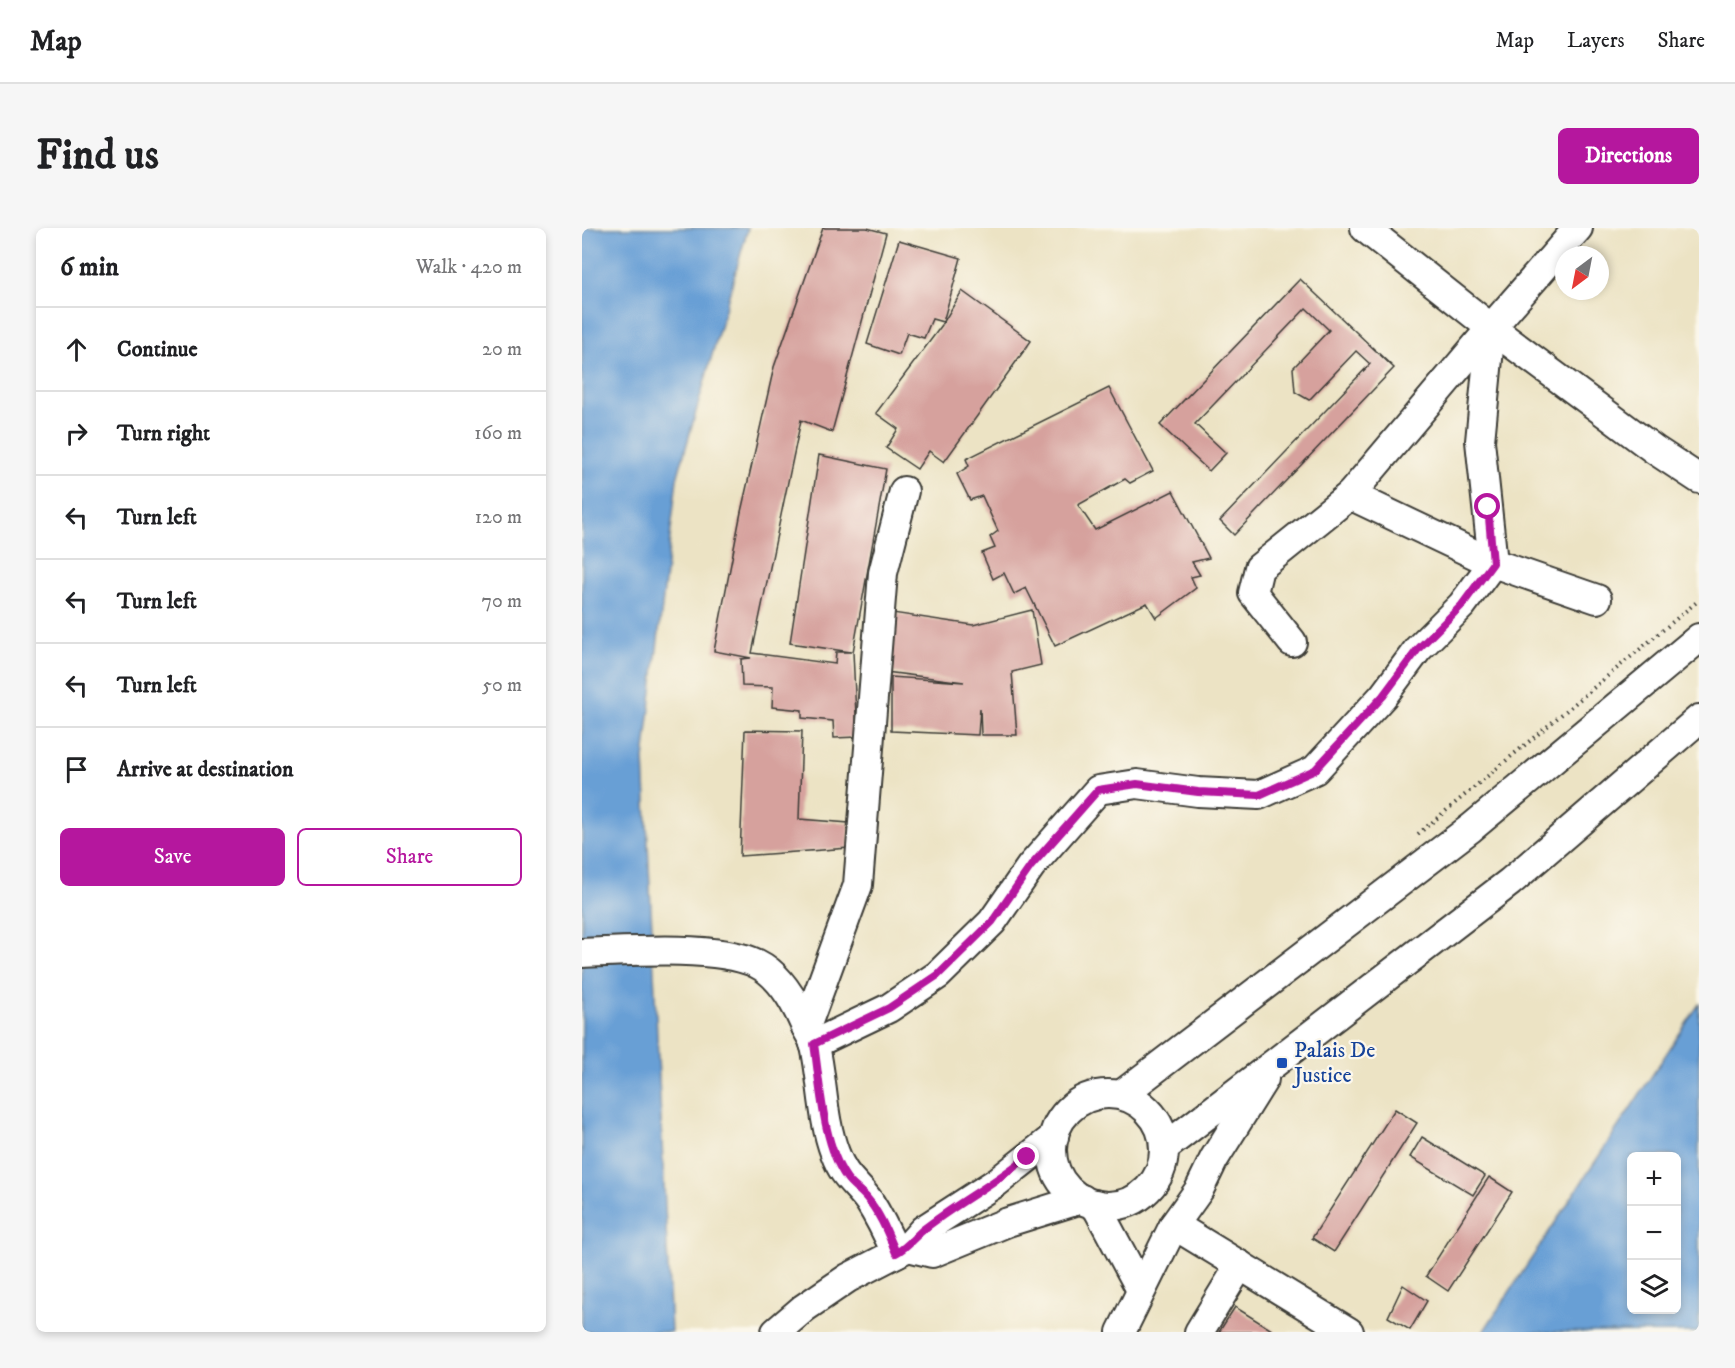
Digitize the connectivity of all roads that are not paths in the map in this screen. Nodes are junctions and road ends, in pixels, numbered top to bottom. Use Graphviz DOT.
graph roads {
  1 [pos="1365,228"];
  2 [pos="1578,228"];
  3 [pos="1491,328"];
  4 [pos="1699,478"];
  5 [pos="904,491"];
  6 [pos="1350,495"];
  7 [pos="1493,563"];
  8 [pos="1597,599"];
  9 [pos="1699,638"];
  10 [pos="1292,642"];
  11 [pos="1699,719"];
  12 [pos="582,953"];
  13 [pos="810,1036"];
  14 [pos="1275,1062"];
  15 [pos="1121,1095"];
  16 [pos="1054,1137"];
  17 [pos="1164,1148"];
  18 [pos="1089,1201"];
  19 [pos="1174,1225"];
  20 [pos="902,1250"];
  21 [pos="1240,1265"];
  22 [pos="1141,1290"];
  23 [pos="776,1332"];
  24 [pos="1121,1332"];
  25 [pos="1199,1332"];
  26 [pos="1349,1332"];
  1 -- 3 [label="street"];
  2 -- 3 [label="street"];
  3 -- 4 [label="street"];
  3 -- 6 [label="street"];
  3 -- 7 [label="street"];
  5 -- 13 [label="street"];
  6 -- 7 [label="street"];
  6 -- 10 [label="street"];
  7 -- 8 [label="street"];
  7 -- 13 [label="street"];
  9 -- 15 [label="street"];
  11 -- 14 [label="street"];
  12 -- 13 [label="street"];
  13 -- 20 [label="street"];
  14 -- 17 [label="street"];
  14 -- 19 [label="street"];
  15 -- 16 [label="street"];
  15 -- 17 [label="street"];
  16 -- 18 [label="street"];
  16 -- 20 [label="street"];
  17 -- 18 [label="street"];
  18 -- 20 [label="street"];
  18 -- 22 [label="street"];
  19 -- 21 [label="street"];
  19 -- 22 [label="street"];
  20 -- 23 [label="street"];
  21 -- 25 [label="street"];
  21 -- 26 [label="street"];
  22 -- 24 [label="street"];
}
